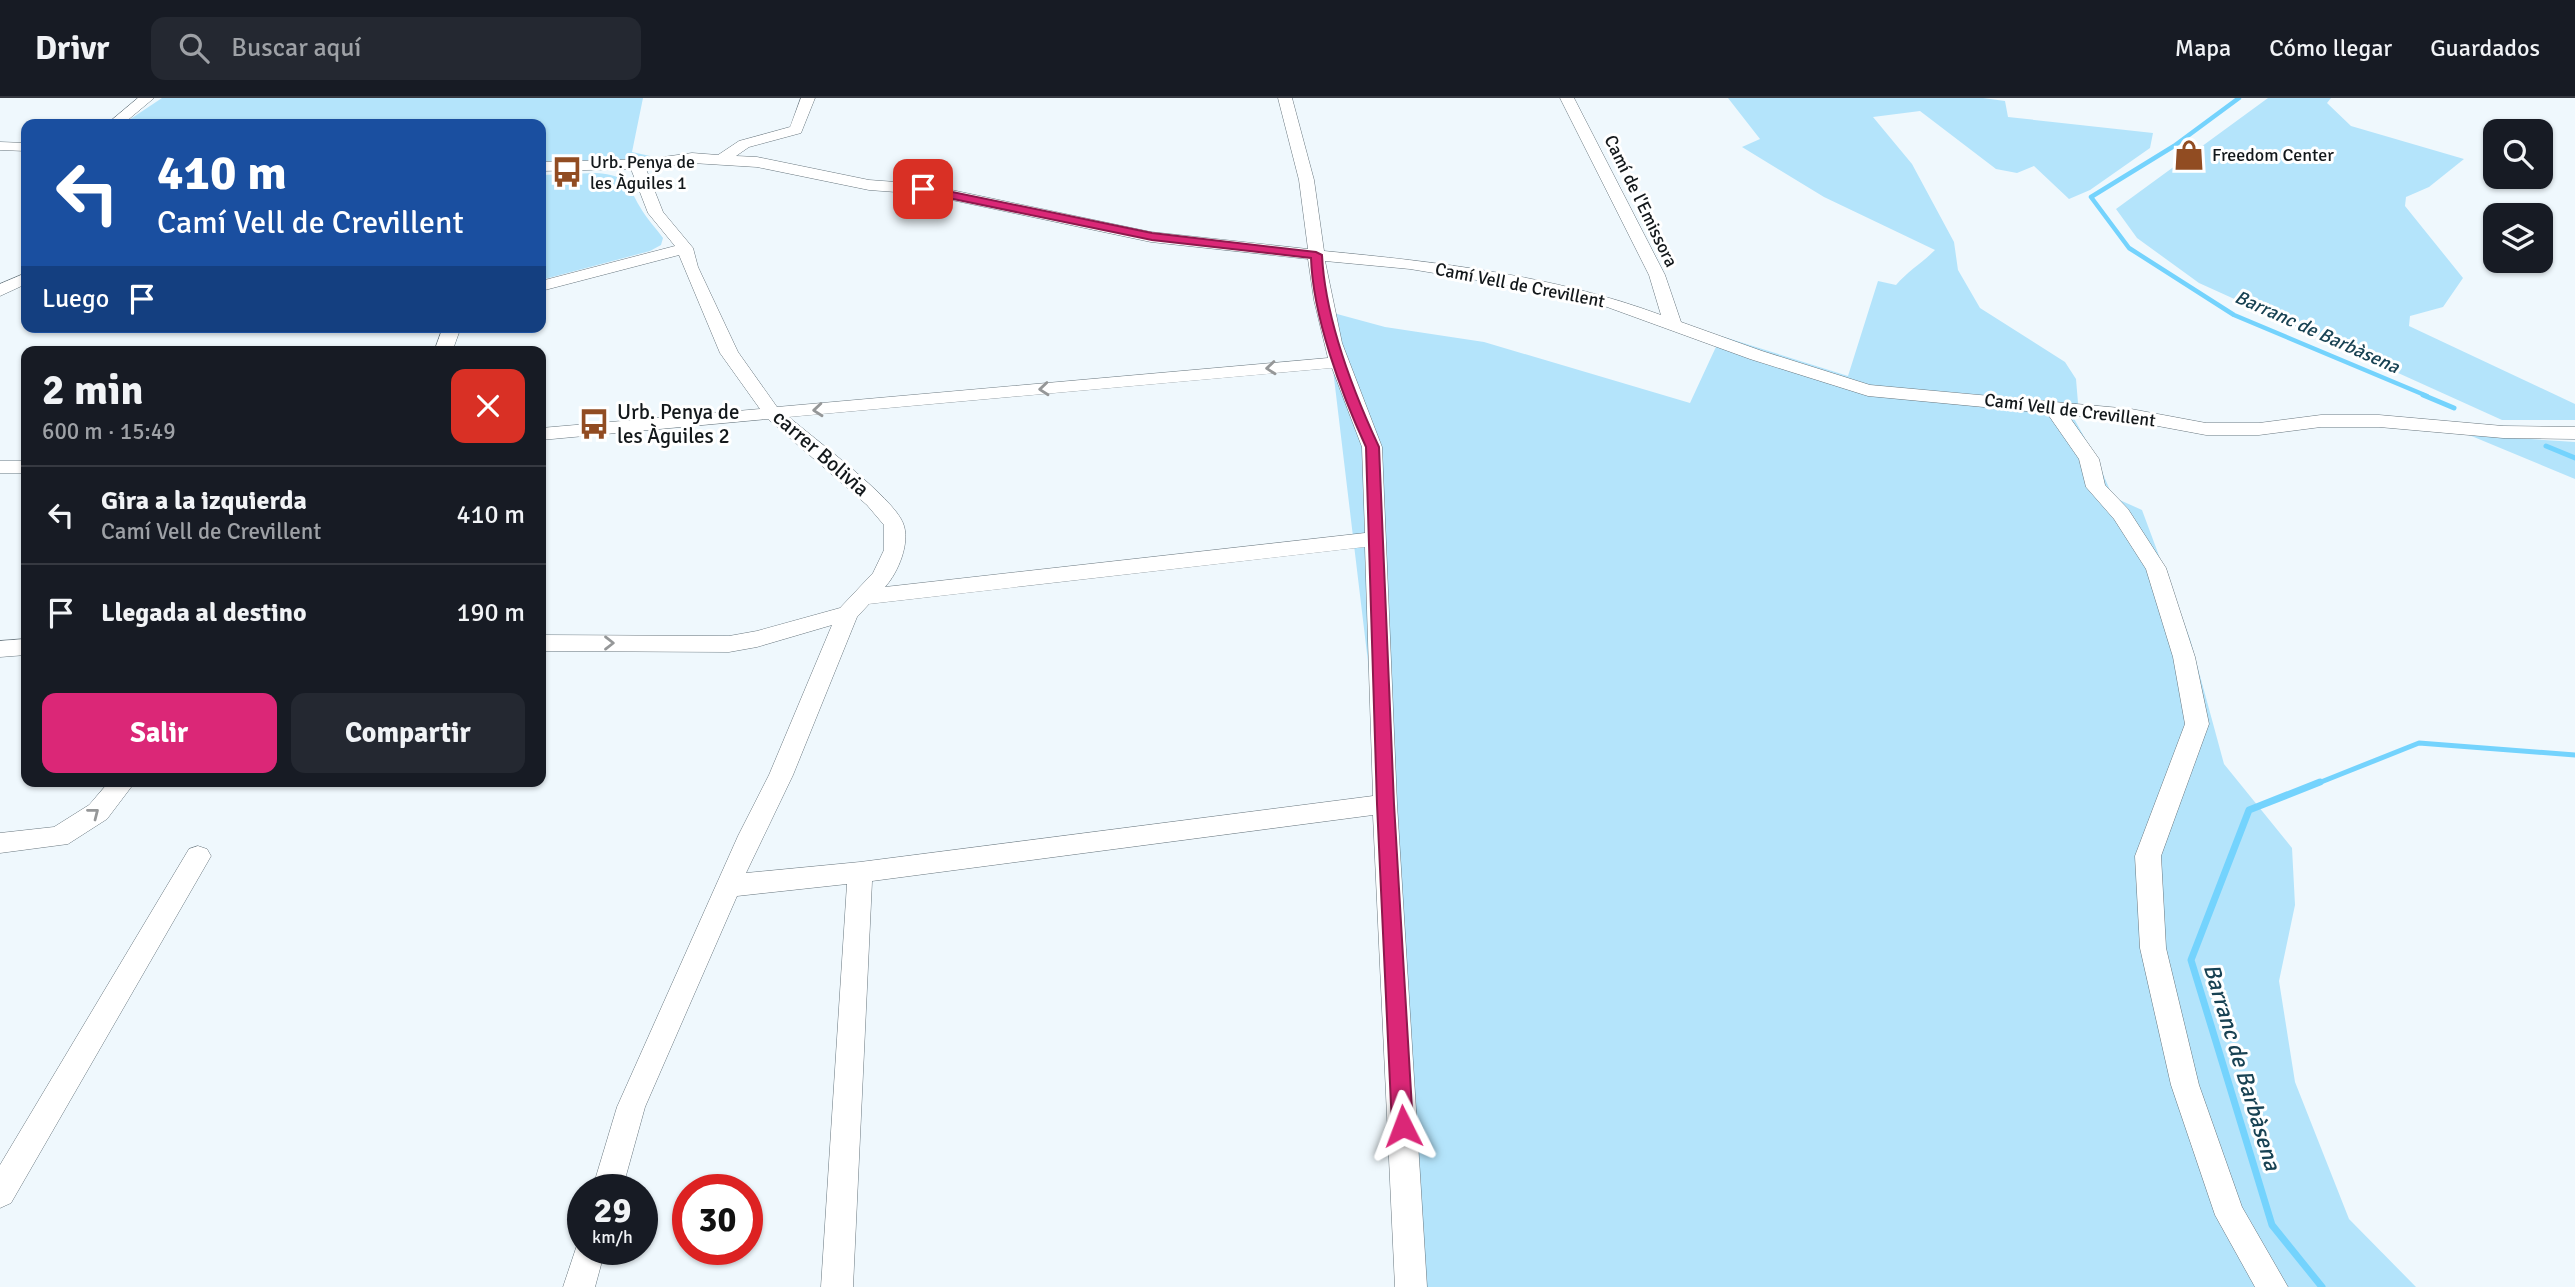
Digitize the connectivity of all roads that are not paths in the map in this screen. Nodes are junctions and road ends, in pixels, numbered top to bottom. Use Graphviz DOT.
graph roads {
  1 [pos="147,98"];
  2 [pos="808,98"];
  3 [pos="1285,98"];
  4 [pos="1567,98"];
  5 [pos="120,119"];
  6 [pos="0,146"];
  7 [pos="21,146"];
  8 [pos="722,159"];
  9 [pos="546,166"];
  10 [pos="640,172"];
  11 [pos="685,248"];
  12 [pos="1316,255"];
  13 [pos="21,281"];
  14 [pos="546,285"];
  15 [pos="0,292"];
  16 [pos="1673,324"];
  17 [pos="1339,362"];
  18 [pos="749,382"];
  19 [pos="2052,406"];
  20 [pos="773,414"];
  21 [pos="709,418"];
  22 [pos="2575,433"];
  23 [pos="546,434"];
  24 [pos="0,467"];
  25 [pos="21,467"];
  26 [pos="1376,539"];
  27 [pos="856,605"];
  28 [pos="546,643"];
  29 [pos="21,647"];
  30 [pos="0,649"];
  31 [pos="119,787"];
  32 [pos="1385,804"];
  33 [pos="0,843"];
  34 [pos="198,856"];
  35 [pos="860,872"];
  36 [pos="728,886"];
  37 [pos="612,1174"];
  38 [pos="0,1192"];
  39 [pos="586,1265"];
  40 [pos="579,1287"];
  41 [pos="837,1287"];
  42 [pos="1411,1287"];
  43 [pos="2272,1287"];
  1 -- 5 [label="street"];
  2 -- 8 [label="street"];
  3 -- 12 [label="street"];
  4 -- 16 [label="street, Camí de l'Emissora"];
  6 -- 7 [label="street"];
  8 -- 10 [label="street, Camí Vell de Crevillent"];
  8 -- 12 [label="street, Camí Vell de Crevillent"];
  9 -- 10 [label="street"];
  10 -- 11 [label="street, carrer Bolivia"];
  11 -- 14 [label="street"];
  11 -- 18 [label="street, carrer Bolivia"];
  12 -- 16 [label="street, Camí Vell de Crevillent"];
  12 -- 17 [label="street"];
  13 -- 15 [label="street"];
  16 -- 19 [label="street, Camí Vell de Crevillent"];
  17 -- 20 [label="street, one-way"];
  17 -- 26 [label="street"];
  18 -- 20 [label="street, carrer Bolivia"];
  18 -- 21 [label="street"];
  19 -- 22 [label="street, Camí Vell de Crevillent"];
  19 -- 43 [label="street"];
  20 -- 21 [label="street"];
  20 -- 27 [label="street, carrer Bolivia"];
  21 -- 23 [label="street"];
  24 -- 25 [label="street"];
  26 -- 27 [label="street"];
  26 -- 32 [label="street"];
  28 -- 27 [label="street, one-way"];
  27 -- 36 [label="street, carrer Bolivia"];
  29 -- 30 [label="street"];
  33 -- 31 [label="street, one-way"];
  32 -- 35 [label="street"];
  32 -- 42 [label="street"];
  34 -- 38 [label="street"];
  35 -- 36 [label="street"];
  35 -- 41 [label="street"];
  36 -- 37 [label="street, carrer Bolivia"];
  39 -- 40 [label="street"];
}
